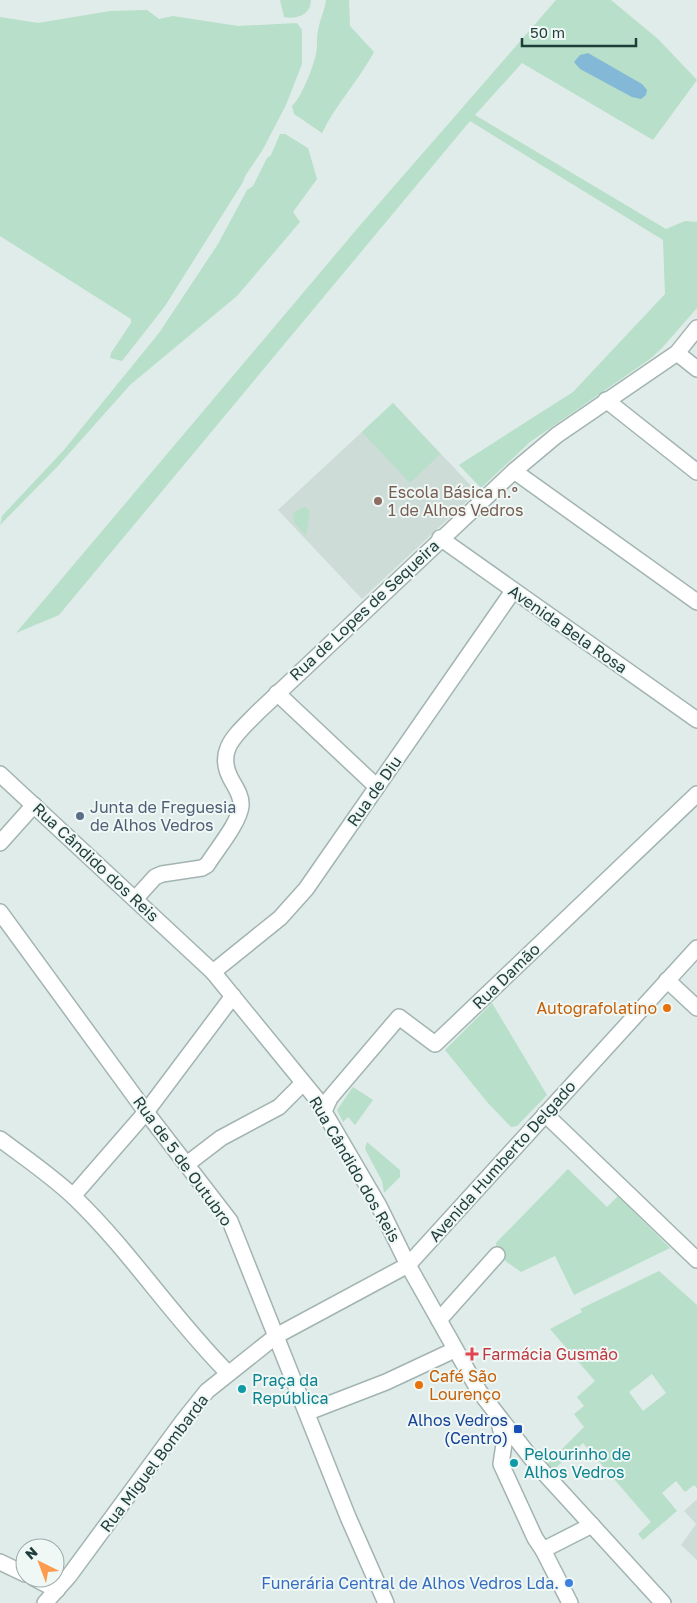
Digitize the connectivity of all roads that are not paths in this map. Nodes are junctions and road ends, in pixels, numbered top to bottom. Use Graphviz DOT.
graph roads {
  1 [pos="697,328"];
  2 [pos="677,353"];
  3 [pos="697,369"];
  4 [pos="606,400"];
  5 [pos="514,471"];
  6 [pos="697,472"];
  7 [pos="440,538"];
  8 [pos="513,591"];
  9 [pos="697,602"];
  10 [pos="277,693"];
  11 [pos="697,720"];
  12 [pos="0,774"];
  13 [pos="377,787"];
  14 [pos="697,794"];
  15 [pos="34,805"];
  16 [pos="0,843"];
  17 [pos="136,898"];
  18 [pos="0,912"];
  19 [pos="697,948"];
  20 [pos="213,972"];
  21 [pos="667,980"];
  22 [pos="233,996"];
  23 [pos="697,1008"];
  24 [pos="303,1083"];
  25 [pos="324,1111"];
  26 [pos="146,1112"];
  27 [pos="544,1114"];
  28 [pos="0,1139"];
  29 [pos="187,1164"];
  30 [pos="74,1196"];
  31 [pos="497,1255"];
  32 [pos="697,1260"];
  33 [pos="408,1265"];
  34 [pos="439,1320"];
  35 [pos="276,1336"];
  36 [pos="448,1354"];
  37 [pos="228,1373"];
  38 [pos="311,1411"];
  39 [pos="498,1416"];
  40 [pos="592,1525"];
  41 [pos="543,1550"];
  42 [pos="0,1562"];
  43 [pos="15,1569"];
  44 [pos="53,1588"];
  45 [pos="57,1590"];
  46 [pos="45,1603"];
  47 [pos="386,1603"];
  48 [pos="570,1603"];
  49 [pos="663,1603"];
  1 -- 2 [label="street, Rua de Lopes de Sequeira"];
  2 -- 3 [label="street"];
  2 -- 4 [label="street, Rua de Lopes de Sequeira"];
  4 -- 5 [label="street, Rua de Lopes de Sequeira"];
  4 -- 6 [label="street"];
  5 -- 7 [label="street, Rua de Lopes de Sequeira"];
  5 -- 9 [label="street"];
  7 -- 8 [label="street, Avenida Bela Rosa"];
  7 -- 10 [label="street, Rua de Lopes de Sequeira"];
  8 -- 11 [label="street, Avenida Bela Rosa"];
  8 -- 13 [label="street, Rua de Diu"];
  10 -- 13 [label="street"];
  10 -- 17 [label="street, Rua de Lopes de Sequeira"];
  12 -- 15 [label="street, Rua Cândido dos Reis"];
  13 -- 20 [label="street, Rua de Diu"];
  14 -- 25 [label="street, Rua Damão"];
  15 -- 16 [label="street"];
  15 -- 17 [label="street, Rua Cândido dos Reis"];
  17 -- 20 [label="street, Rua Cândido dos Reis"];
  18 -- 26 [label="street, Rua de 5 de Outubro"];
  19 -- 21 [label="street, Avenida Humberto Delgado"];
  20 -- 22 [label="street, Rua Cândido dos Reis"];
  21 -- 23 [label="street"];
  21 -- 27 [label="street, Avenida Humberto Delgado"];
  22 -- 24 [label="street, Rua Cândido dos Reis"];
  22 -- 26 [label="street"];
  24 -- 25 [label="street, Rua Cândido dos Reis"];
  24 -- 29 [label="street"];
  25 -- 33 [label="street, Rua Cândido dos Reis"];
  26 -- 29 [label="street, Rua de 5 de Outubro"];
  26 -- 30 [label="street"];
  27 -- 32 [label="street"];
  27 -- 33 [label="street, Avenida Humberto Delgado"];
  28 -- 30 [label="street"];
  29 -- 35 [label="street, Rua de 5 de Outubro"];
  30 -- 37 [label="street"];
  31 -- 34 [label="street"];
  33 -- 34 [label="street, Rua Cândido dos Reis"];
  33 -- 35 [label="street, Avenida Humberto Delgado"];
  34 -- 39 [label="street, Rua Cândido dos Reis"];
  35 -- 37 [label="street, Rua Miguel Bombarda"];
  35 -- 47 [label="street, Rua de 5 de Outubro"];
  36 -- 38 [label="street"];
  37 -- 45 [label="street, Rua Miguel Bombarda"];
  39 -- 40 [label="street, Rua Cândido dos Reis"];
  39 -- 41 [label="street"];
  40 -- 41 [label="street"];
  40 -- 49 [label="street, Rua Cândido dos Reis"];
  41 -- 48 [label="street"];
  42 -- 43 [label="street"];
  44 -- 45 [label="street"];
  45 -- 46 [label="street, Rua Miguel Bombarda"];
}
